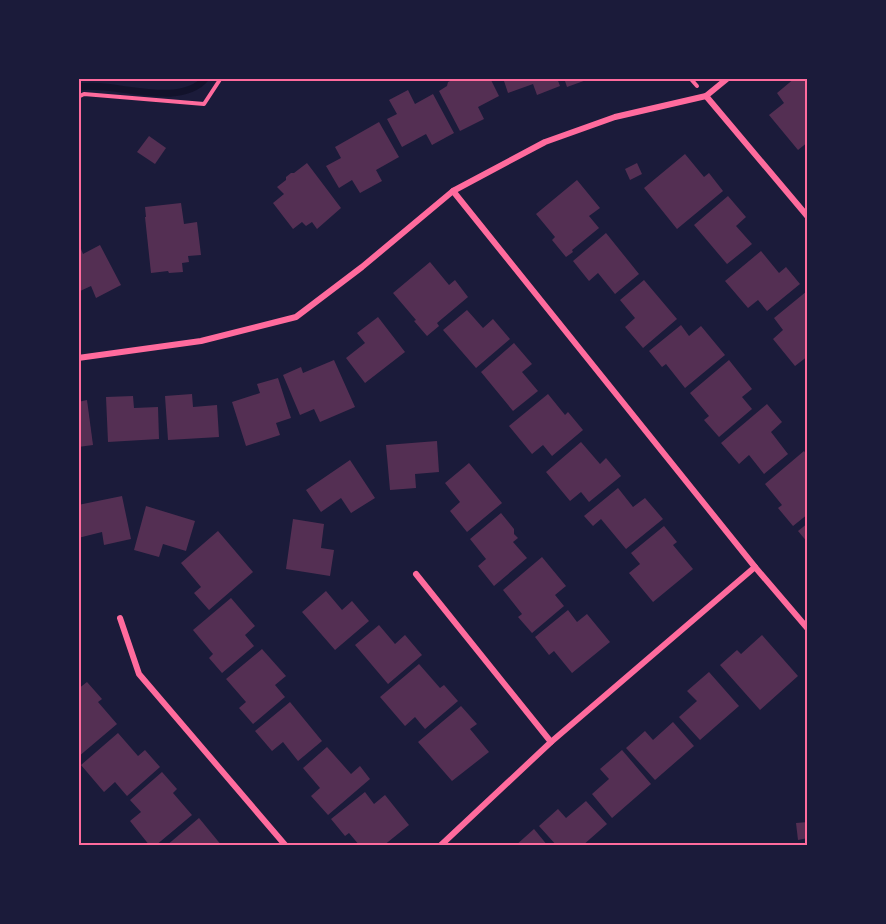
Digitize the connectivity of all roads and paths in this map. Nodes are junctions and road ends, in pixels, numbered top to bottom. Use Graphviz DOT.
graph roads {
  1 [pos="221,78"];
  2 [pos="728,78"];
  3 [pos="706,96"];
  4 [pos="78,97"];
  5 [pos="453,191"];
  6 [pos="808,217"];
  7 [pos="78,358"];
  8 [pos="755,567"];
  9 [pos="416,574"];
  10 [pos="120,618"];
  11 [pos="808,629"];
  12 [pos="551,742"];
  13 [pos="286,846"];
  14 [pos="440,846"];
  1 -- 4 [label="path"];
  2 -- 3 [label="street"];
  3 -- 5 [label="street"];
  3 -- 6 [label="street"];
  5 -- 7 [label="street"];
  5 -- 8 [label="street"];
  8 -- 11 [label="street"];
  8 -- 12 [label="street"];
  9 -- 12 [label="street"];
  10 -- 13 [label="street"];
  12 -- 14 [label="street"];
}
